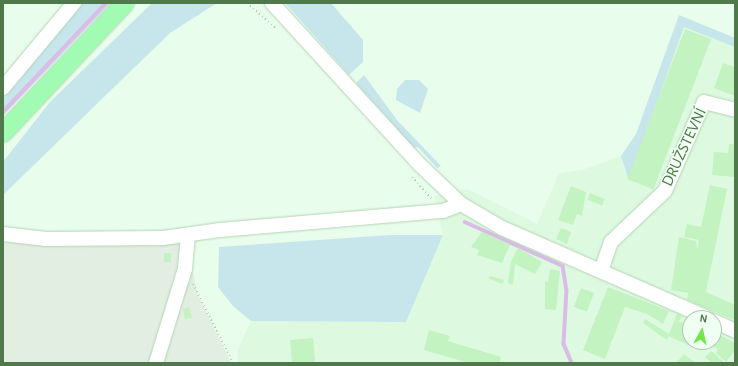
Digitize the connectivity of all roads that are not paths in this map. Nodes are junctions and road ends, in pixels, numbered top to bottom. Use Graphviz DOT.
graph roads {
  1 [pos="74,3"];
  2 [pos="125,3"];
  3 [pos="272,3"];
  4 [pos="3,88"];
  5 [pos="735,110"];
  6 [pos="3,133"];
  7 [pos="461,204"];
  8 [pos="3,234"];
  9 [pos="188,236"];
  10 [pos="601,271"];
  11 [pos="690,310"];
  12 [pos="722,325"];
  13 [pos="735,331"];
  14 [pos="156,363"];
  1 -- 4 [label="street"];
  2 -- 6 [label="main road"];
  3 -- 7 [label="street"];
  5 -- 10 [label="street, DRUŽSTEVNÍ"];
  7 -- 9 [label="street"];
  7 -- 10 [label="street"];
  8 -- 9 [label="street"];
  9 -- 14 [label="street"];
  10 -- 11 [label="street"];
  12 -- 13 [label="street"];
}
